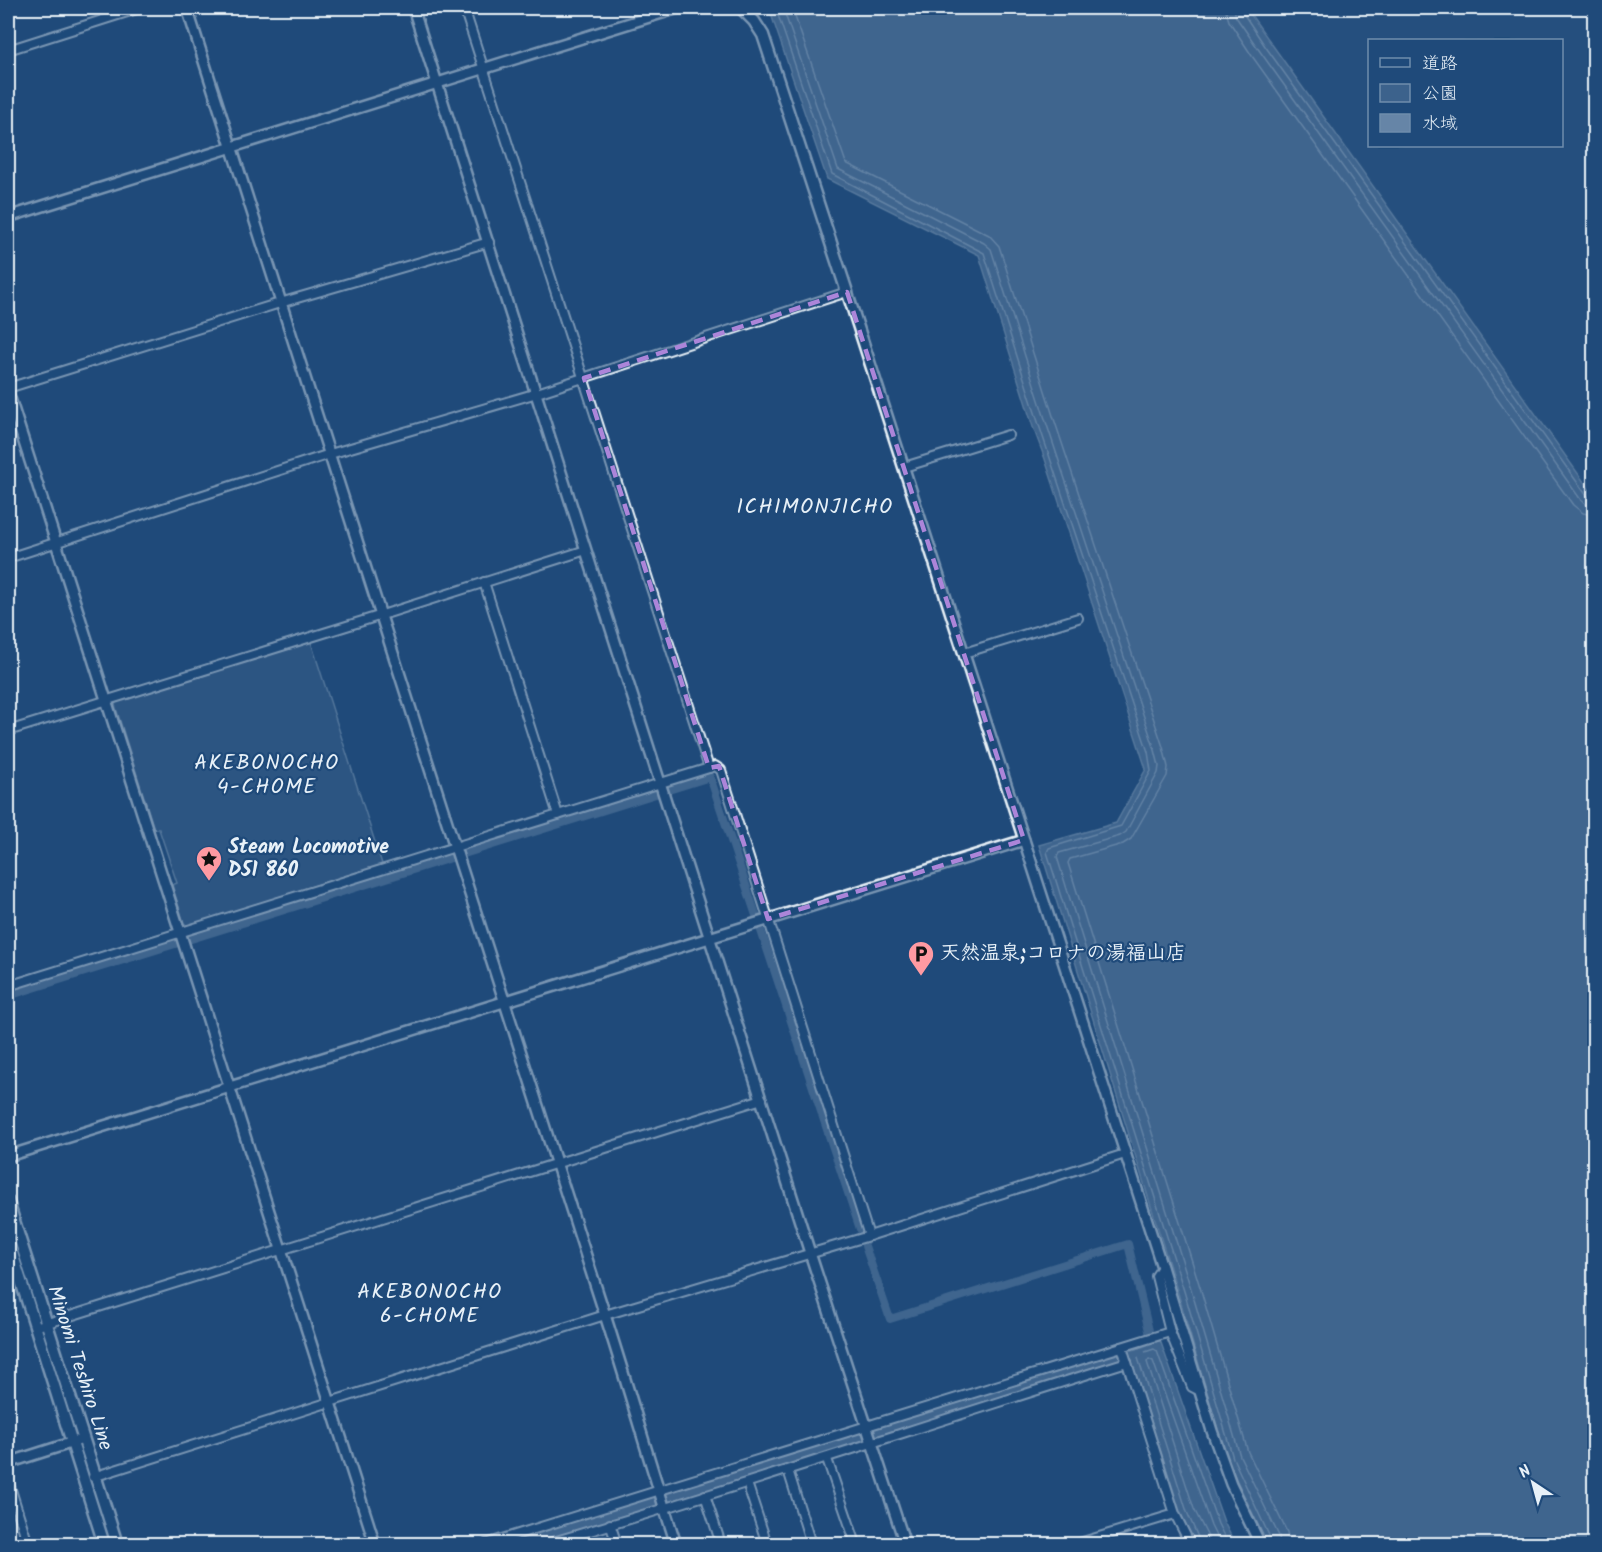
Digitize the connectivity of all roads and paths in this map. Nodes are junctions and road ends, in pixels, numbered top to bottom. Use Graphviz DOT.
graph roads {
  1 [pos="140,8"];
  2 [pos="187,8"];
  3 [pos="413,8"];
  4 [pos="464,8"];
  5 [pos="678,8"];
  6 [pos="741,8"];
  7 [pos="8,50"];
  8 [pos="484,68"];
  9 [pos="438,82"];
  10 [pos="231,147"];
  11 [pos="8,217"];
  12 [pos="489,242"];
  13 [pos="847,292"];
  14 [pos="280,303"];
  15 [pos="584,378"];
  16 [pos="8,390"];
  17 [pos="537,393"];
  18 [pos="1008,435"];
  19 [pos="330,454"];
  20 [pos="904,467"];
  21 [pos="57,542"];
  22 [pos="586,550"];
  23 [pos="8,558"];
  24 [pos="484,582"];
  25 [pos="382,615"];
  26 [pos="1078,618"];
  27 [pos="964,653"];
  28 [pos="105,700"];
  29 [pos="8,731"];
  30 [pos="709,768"];
  31 [pos="662,789"];
  32 [pos="558,815"];
  33 [pos="1024,840"];
  34 [pos="456,853"];
  35 [pos="766,919"];
  36 [pos="180,932"];
  37 [pos="710,937"];
  38 [pos="8,986"];
  39 [pos="503,1001"];
  40 [pos="230,1086"];
  41 [pos="762,1099"];
  42 [pos="1125,1154"];
  43 [pos="8,1156"];
  44 [pos="555,1163"];
  45 [pos="8,1202"];
  46 [pos="869,1236"];
  47 [pos="8,1240"];
  48 [pos="281,1249"];
  49 [pos="810,1253"];
  50 [pos="1162,1267"];
  51 [pos="605,1315"];
  52 [pos="46,1323"];
  53 [pos="35,1327"];
  54 [pos="1170,1332"];
  55 [pos="1122,1349"];
  56 [pos="1126,1361"];
  57 [pos="1200,1391"];
  58 [pos="330,1403"];
  59 [pos="866,1427"];
  60 [pos="83,1439"];
  61 [pos="871,1442"];
  62 [pos="72,1443"];
  63 [pos="827,1459"];
  64 [pos="8,1463"];
  65 [pos="788,1470"];
  66 [pos="89,1478"];
  67 [pos="8,1480"];
  68 [pos="747,1483"];
  69 [pos="705,1496"];
  70 [pos="661,1499"];
  71 [pos="1175,1514"];
  72 [pos="610,1524"];
  73 [pos="557,1543"];
  74 [pos="28,1545"];
  75 [pos="104,1545"];
  76 [pos="117,1545"];
  77 [pos="375,1545"];
  78 [pos="486,1545"];
  79 [pos="546,1545"];
  80 [pos="617,1545"];
  81 [pos="676,1545"];
  82 [pos="721,1545"];
  83 [pos="767,1545"];
  84 [pos="812,1545"];
  85 [pos="856,1545"];
  86 [pos="905,1545"];
  87 [pos="1076,1545"];
  88 [pos="1190,1545"];
  89 [pos="1260,1545"];
  1 -- 7 [label="street"];
  2 -- 10 [label="street"];
  3 -- 9 [label="street"];
  4 -- 8 [label="street"];
  5 -- 8 [label="street"];
  6 -- 13 [label="main road"];
  8 -- 9 [label="street"];
  8 -- 15 [label="street"];
  9 -- 10 [label="street"];
  9 -- 12 [label="street"];
  10 -- 11 [label="street"];
  10 -- 14 [label="street"];
  12 -- 14 [label="street"];
  12 -- 17 [label="street"];
  13 -- 15 [label="street"];
  13 -- 20 [label="street"];
  14 -- 16 [label="street"];
  14 -- 19 [label="street"];
  15 -- 17 [label="street"];
  15 -- 30 [label="street"];
  16 -- 21 [label="street"];
  17 -- 19 [label="street"];
  17 -- 22 [label="street"];
  18 -- 20 [label="street"];
  19 -- 21 [label="street"];
  19 -- 25 [label="street"];
  20 -- 27 [label="street"];
  21 -- 23 [label="street"];
  21 -- 28 [label="street"];
  22 -- 24 [label="street"];
  22 -- 31 [label="street"];
  24 -- 25 [label="street"];
  24 -- 32 [label="street"];
  25 -- 28 [label="street"];
  25 -- 34 [label="street"];
  26 -- 27 [label="street"];
  27 -- 33 [label="street"];
  28 -- 29 [label="street"];
  28 -- 36 [label="street"];
  30 -- 31 [label="street"];
  30 -- 35 [label="street"];
  31 -- 32 [label="street"];
  31 -- 37 [label="street"];
  32 -- 34 [label="street"];
  33 -- 35 [label="street"];
  33 -- 42 [label="street"];
  34 -- 36 [label="street"];
  34 -- 39 [label="street"];
  35 -- 37 [label="street"];
  35 -- 46 [label="street"];
  36 -- 38 [label="street"];
  36 -- 40 [label="street"];
  37 -- 39 [label="street"];
  37 -- 41 [label="street"];
  39 -- 40 [label="street"];
  39 -- 44 [label="street"];
  40 -- 43 [label="street"];
  40 -- 48 [label="street"];
  41 -- 44 [label="street"];
  41 -- 49 [label="street"];
  42 -- 46 [label="street"];
  42 -- 50 [label="street"];
  44 -- 48 [label="street"];
  44 -- 51 [label="street"];
  45 -- 52 [label="main road, Minomi Teshiro Line"];
  46 -- 49 [label="street"];
  47 -- 53 [label="main road, Minomi Teshiro Line"];
  48 -- 52 [label="street"];
  48 -- 58 [label="street"];
  49 -- 51 [label="street"];
  49 -- 59 [label="street"];
  50 -- 54 [label="street"];
  50 -- 57 [label="street"];
  51 -- 58 [label="street"];
  51 -- 70 [label="street"];
  52 -- 53 [label="street"];
  52 -- 60 [label="main road, Minomi Teshiro Line"];
  53 -- 62 [label="main road, Minomi Teshiro Line"];
  54 -- 55 [label="street"];
  54 -- 57 [label="street"];
  55 -- 56 [label="street"];
  55 -- 59 [label="street"];
  56 -- 61 [label="street"];
  56 -- 71 [label="street"];
  57 -- 89 [label="street"];
  58 -- 66 [label="street"];
  58 -- 77 [label="street"];
  59 -- 61 [label="street"];
  59 -- 70 [label="street"];
  60 -- 62 [label="street"];
  60 -- 66 [label="main road, Minomi Teshiro Line"];
  61 -- 63 [label="street"];
  61 -- 86 [label="street"];
  62 -- 64 [label="street"];
  62 -- 66 [label="main road, Minomi Teshiro Line"];
  63 -- 65 [label="street"];
  63 -- 85 [label="street"];
  65 -- 68 [label="street"];
  65 -- 84 [label="street"];
  66 -- 75 [label="main road, Minomi Teshiro Line"];
  66 -- 76 [label="main road, Minomi Teshiro Line"];
  67 -- 74 [label="street"];
  68 -- 69 [label="street"];
  68 -- 83 [label="street"];
  69 -- 70 [label="street"];
  69 -- 82 [label="street"];
  70 -- 72 [label="street"];
  70 -- 78 [label="street"];
  70 -- 81 [label="street"];
  71 -- 87 [label="street"];
  71 -- 88 [label="street"];
  72 -- 73 [label="street"];
  72 -- 80 [label="street"];
  73 -- 79 [label="street"];
}
